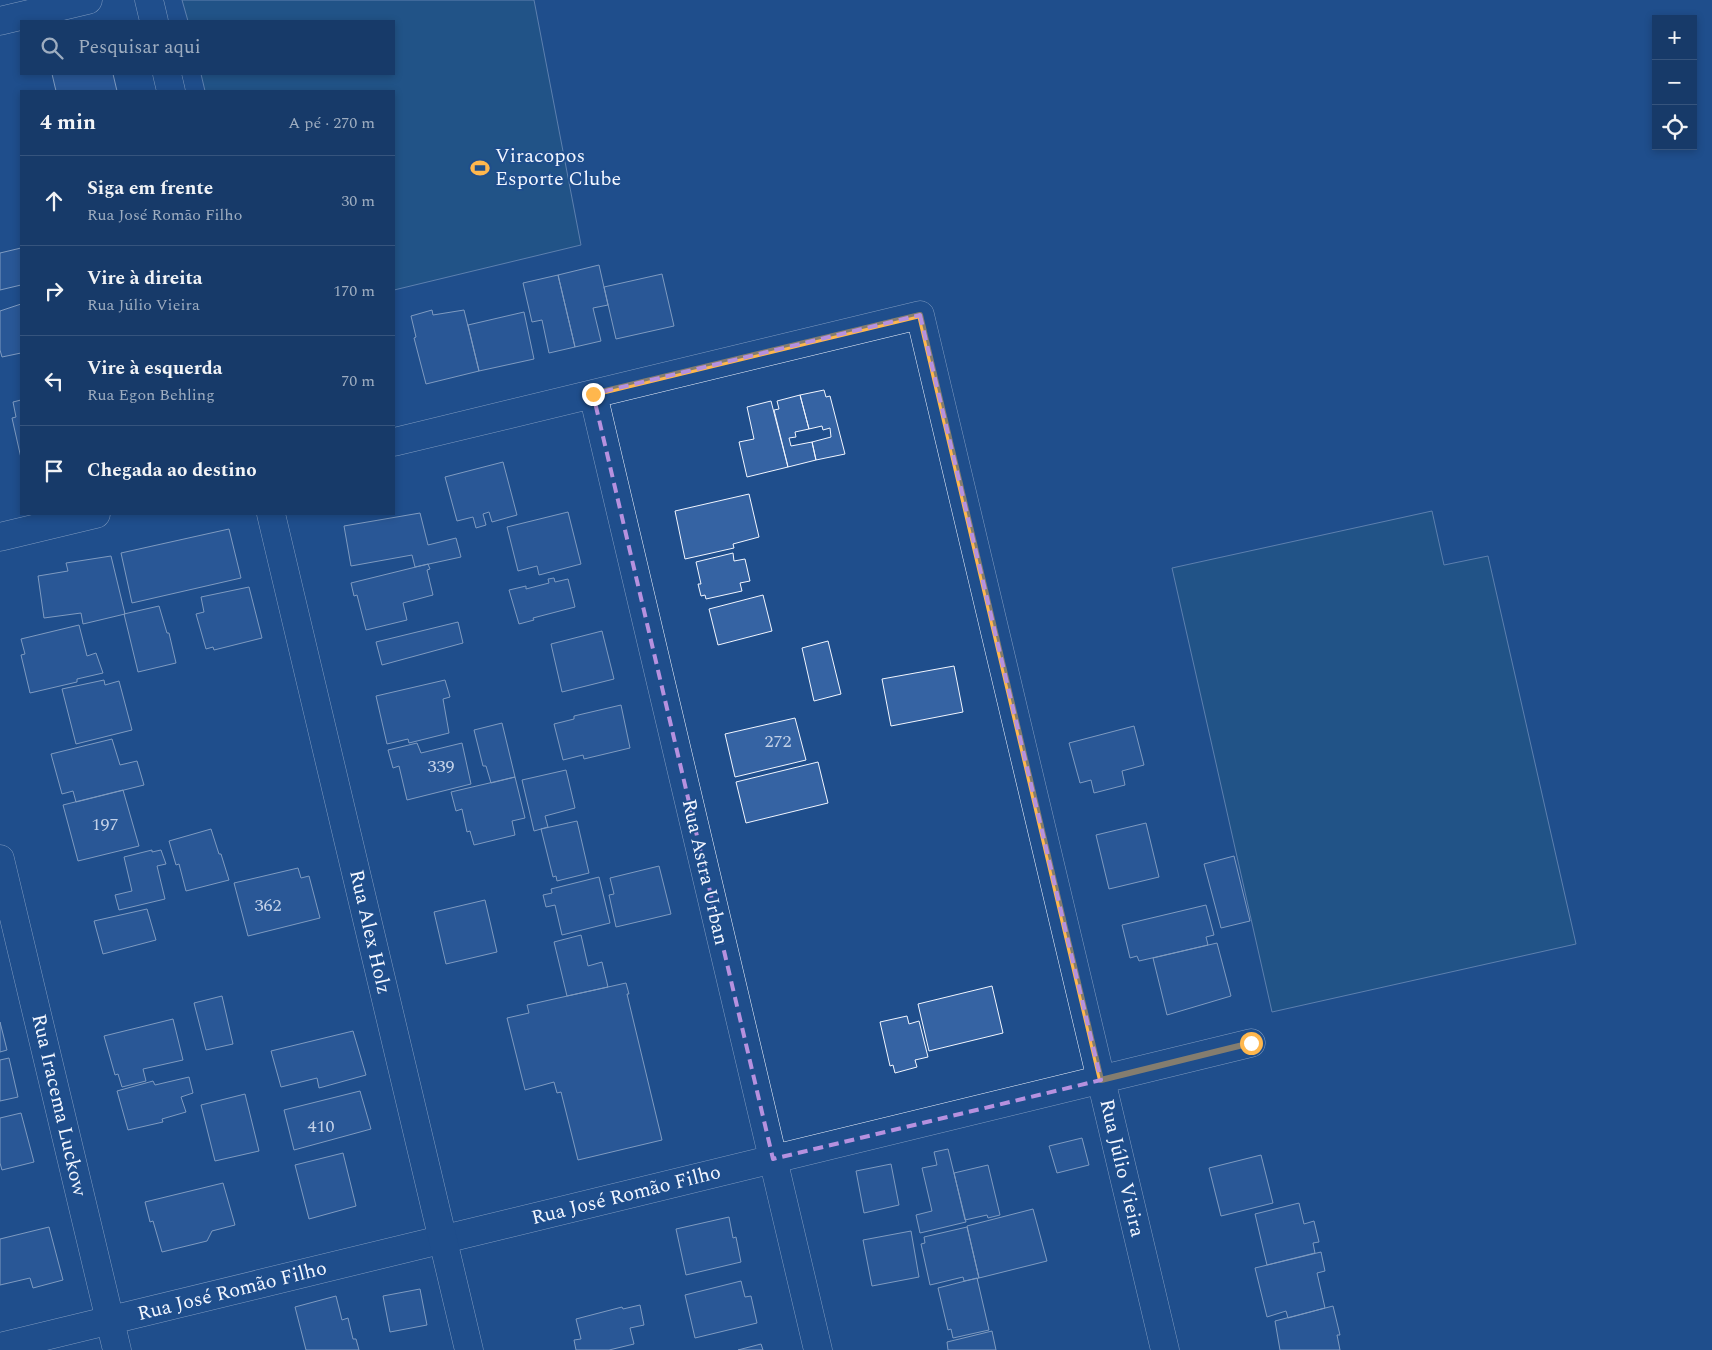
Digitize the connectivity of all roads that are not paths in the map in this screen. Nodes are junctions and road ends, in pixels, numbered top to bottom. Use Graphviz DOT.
graph roads {
  1 [pos="88,0"];
  2 [pos="149,0"];
  3 [pos="154,20"];
  4 [pos="0,21"];
  5 [pos="167,75"];
  6 [pos="171,90"];
  7 [pos="593,394"];
  8 [pos="395,442"];
  9 [pos="92,515"];
  10 [pos="271,515"];
  11 [pos="0,537"];
  12 [pos="0,859"];
  13 [pos="1251,1043"];
  14 [pos="1101,1080"];
  15 [pos="773,1159"];
  16 [pos="443,1240"];
  17 [pos="110,1320"];
  18 [pos="0,1347"];
  19 [pos="117,1350"];
  20 [pos="469,1350"];
  21 [pos="818,1350"];
  22 [pos="1165,1350"];
  1 -- 4 [label="street"];
  2 -- 3 [label="street"];
  5 -- 6 [label="street"];
  7 -- 8 [label="street"];
  7 -- 14 [label="street, Rua Júlio Vieira"];
  7 -- 15 [label="street, Rua Astra Urban"];
  9 -- 11 [label="street"];
  10 -- 16 [label="street, Rua Alex Holz"];
  12 -- 17 [label="street, Rua Iracema Luckow"];
  13 -- 14 [label="street, Rua José Romão Filho"];
  14 -- 15 [label="street, Rua José Romão Filho"];
  14 -- 22 [label="street, Rua Júlio Vieira"];
  15 -- 16 [label="street, Rua José Romão Filho"];
  15 -- 21 [label="street, Rua Astra Urban"];
  16 -- 17 [label="street, Rua José Romão Filho"];
  16 -- 20 [label="street, Rua Alex Holz"];
  17 -- 18 [label="street, Rua José Romão Filho"];
  17 -- 19 [label="street, Rua Iracema Luckow"];
}
